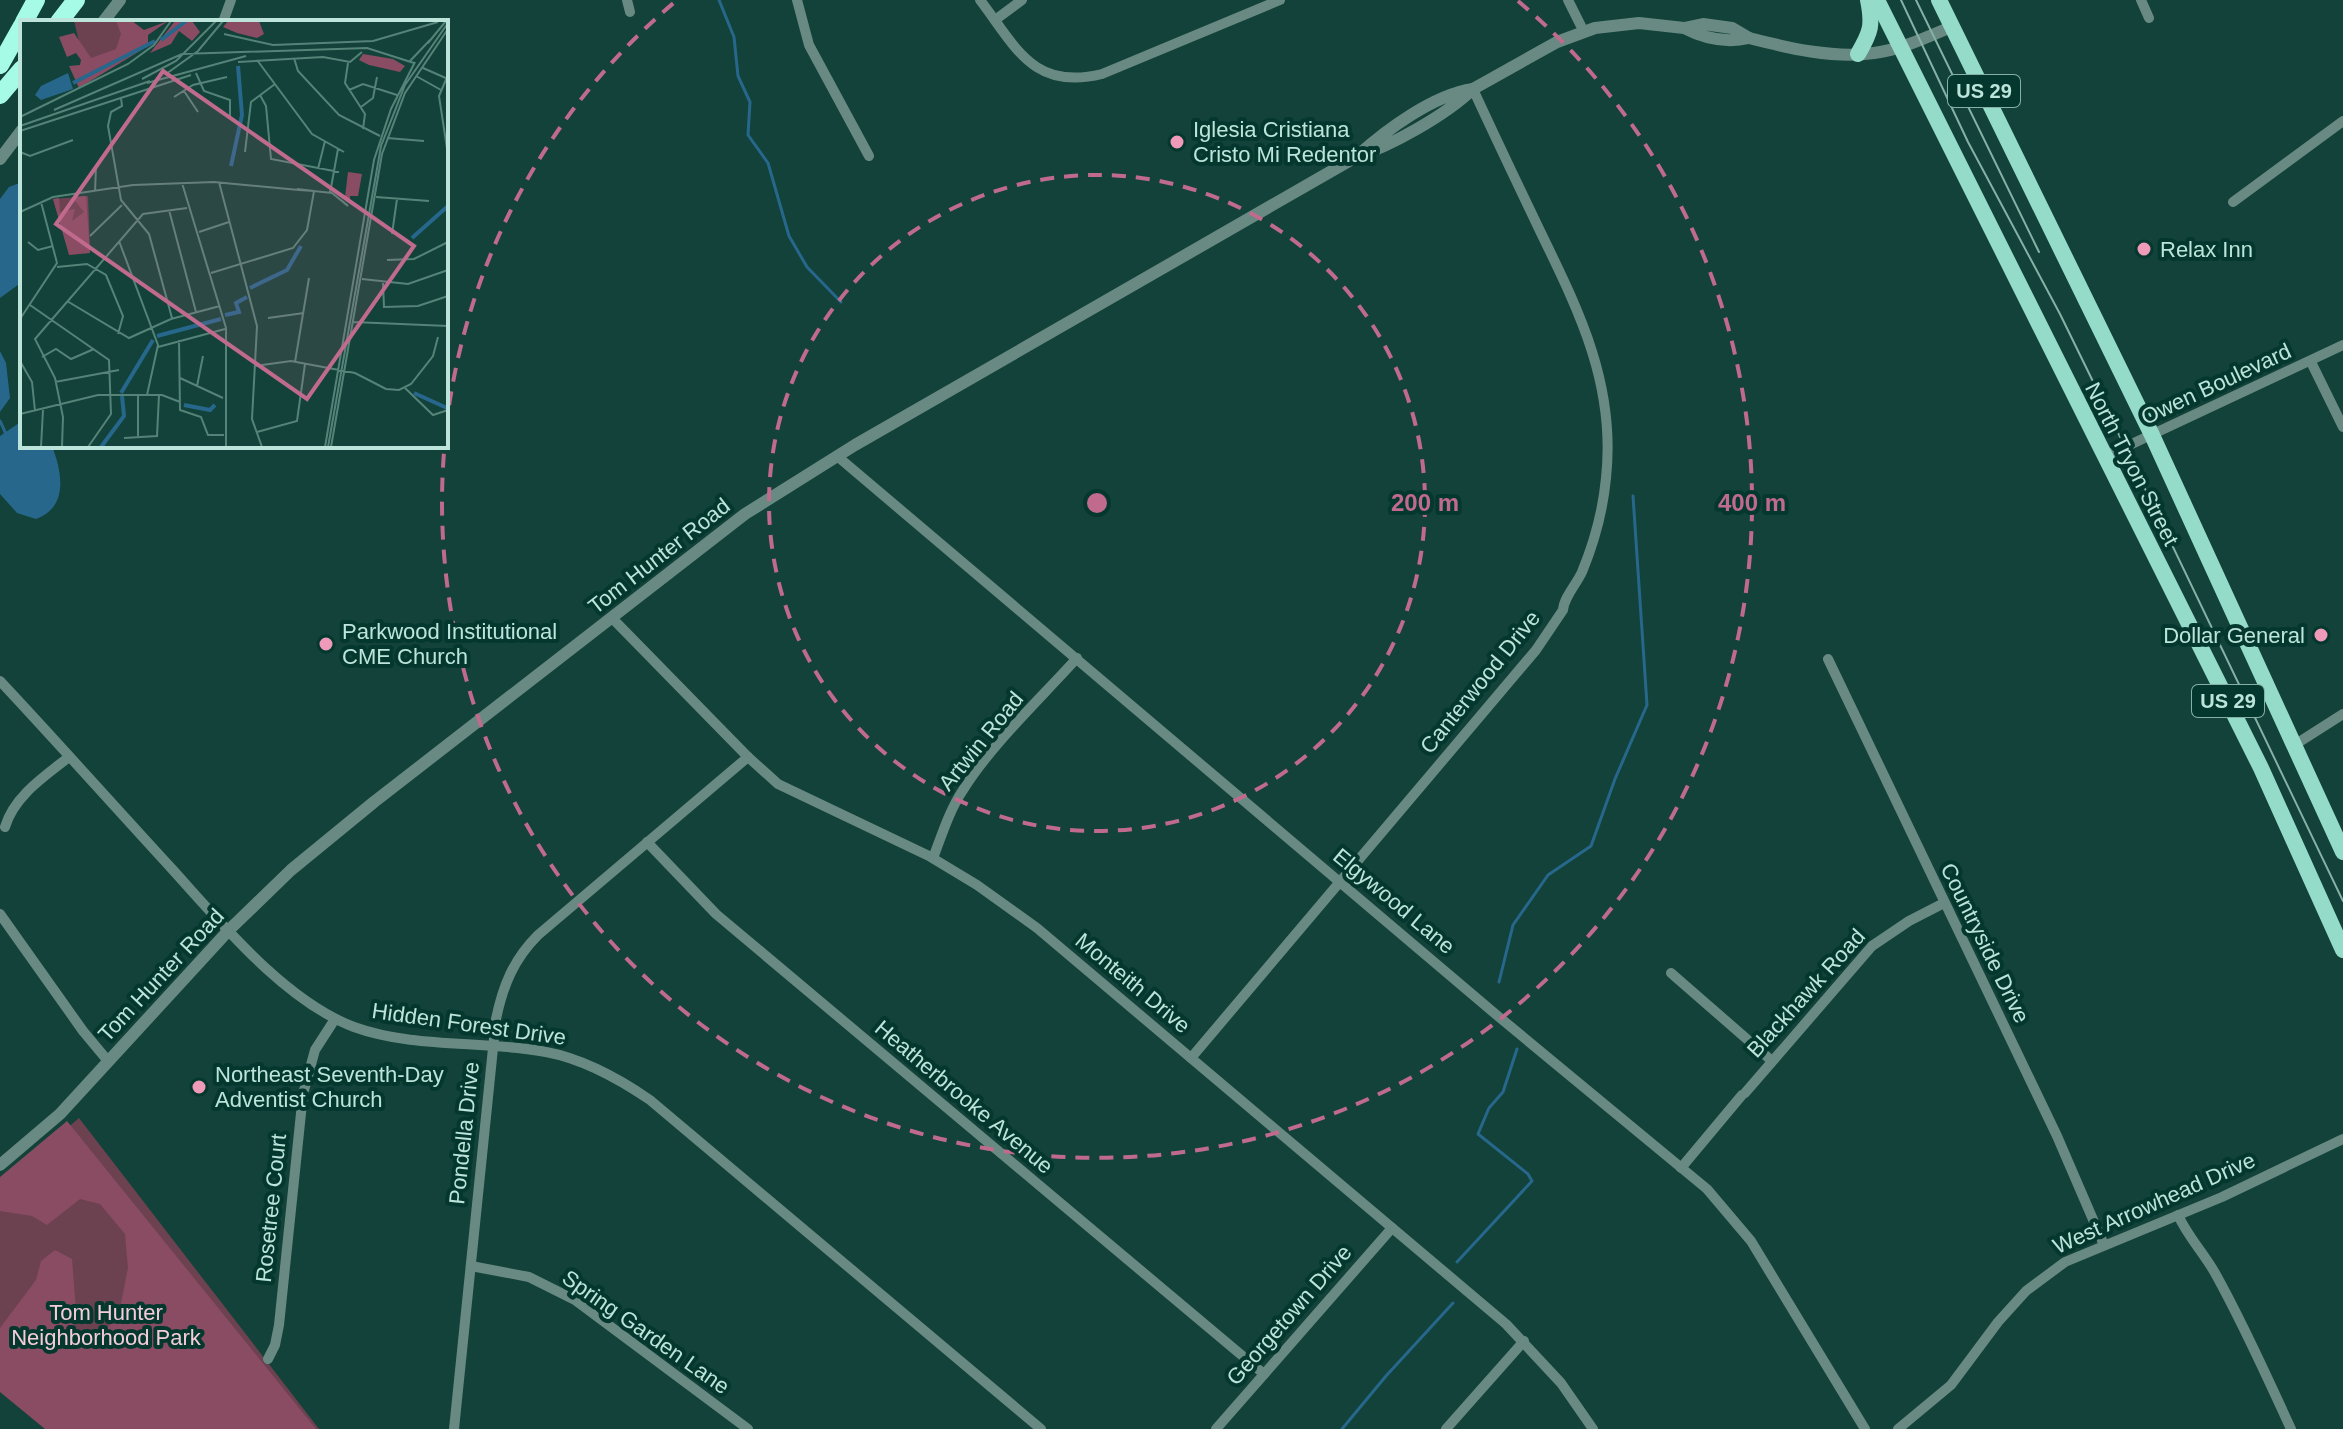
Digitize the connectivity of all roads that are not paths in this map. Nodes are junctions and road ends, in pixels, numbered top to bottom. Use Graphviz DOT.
graph roads {
  1 [pos="36,0"];
  2 [pos="76,0"];
  3 [pos="120,0"];
  4 [pos="231,0"];
  5 [pos="627,0"];
  6 [pos="797,0"];
  7 [pos="980,0"];
  8 [pos="1022,0"];
  9 [pos="1280,0"];
  10 [pos="1568,0"];
  11 [pos="1868,0"];
  12 [pos="1877,0"];
  13 [pos="1939,0"];
  14 [pos="2141,0"];
  15 [pos="630,12"];
  16 [pos="2149,18"];
  17 [pos="25,20"];
  18 [pos="61,20"];
  19 [pos="105,20"];
  20 [pos="224,20"];
  21 [pos="995,20"];
  22 [pos="1951,27"];
  23 [pos="20,29"];
  24 [pos="1584,32"];
  25 [pos="1899,47"];
  26 [pos="1858,54"];
  27 [pos="0,65"];
  28 [pos="20,71"];
  29 [pos="1473,89"];
  30 [pos="0,95"];
  31 [pos="2343,121"];
  32 [pos="20,133"];
  33 [pos="869,156"];
  34 [pos="0,159"];
  35 [pos="2233,202"];
  36 [pos="2343,345"];
  37 [pos="2311,362"];
  38 [pos="2343,427"];
  39 [pos="2152,435"];
  40 [pos="837,456"];
  41 [pos="2104,457"];
  42 [pos="612,618"];
  43 [pos="1077,658"];
  44 [pos="1828,659"];
  45 [pos="0,681"];
  46 [pos="2343,714"];
  47 [pos="2296,744"];
  48 [pos="69,757"];
  49 [pos="748,757"];
  50 [pos="5,827"];
  51 [pos="647,842"];
  52 [pos="2343,852"];
  53 [pos="933,858"];
  54 [pos="1340,881"];
  55 [pos="1944,903"];
  56 [pos="0,914"];
  57 [pos="229,930"];
  58 [pos="2343,950"];
  59 [pos="1671,973"];
  60 [pos="335,1019"];
  61 [pos="493,1047"];
  62 [pos="1191,1058"];
  63 [pos="108,1061"];
  64 [pos="1772,1061"];
  65 [pos="2343,1139"];
  66 [pos="0,1165"];
  67 [pos="1681,1168"];
  68 [pos="2178,1215"];
  69 [pos="1392,1228"];
  70 [pos="2104,1245"];
  71 [pos="471,1266"];
  72 [pos="1524,1341"];
  73 [pos="268,1359"];
  74 [pos="1264,1374"];
  75 [pos="454,1429"];
  76 [pos="748,1429"];
  77 [pos="1041,1429"];
  78 [pos="1216,1429"];
  79 [pos="1446,1429"];
  80 [pos="1593,1429"];
  81 [pos="1865,1429"];
  82 [pos="1898,1429"];
  83 [pos="2291,1429"];
  1 -- 17 [label="highway"];
  2 -- 18 [label="highway"];
  3 -- 19 [label="street"];
  4 -- 20 [label="street"];
  5 -- 15 [label="street"];
  6 -- 33 [label="street"];
  7 -- 21 [label="street"];
  8 -- 21 [label="street"];
  9 -- 21 [label="street"];
  10 -- 24 [label="street"];
  11 -- 26 [label="main road"];
  12 -- 25 [label="main road, North Tryon Street / US 29"];
  13 -- 22 [label="main road, North Tryon Street / US 29"];
  14 -- 16 [label="street"];
  22 -- 25 [label="street, Tom Hunter Road"];
  22 -- 39 [label="main road, North Tryon Street / US 29"];
  23 -- 27 [label="highway"];
  24 -- 26 [label="street, Tom Hunter Road"];
  24 -- 29 [label="street, Tom Hunter Road"];
  25 -- 26 [label="street, Tom Hunter Road"];
  25 -- 41 [label="main road, North Tryon Street / US 29"];
  28 -- 30 [label="highway"];
  29 -- 40 [label="street, Tom Hunter Road"];
  29 -- 54 [label="street, Canterwood Drive"];
  31 -- 35 [label="street"];
  32 -- 34 [label="street"];
  36 -- 37 [label="street, Owen Boulevard"];
  37 -- 38 [label="street"];
  37 -- 39 [label="street, Owen Boulevard"];
  39 -- 41 [label="street, Owen Boulevard"];
  39 -- 47 [label="main road, North Tryon Street / US 29"];
  40 -- 42 [label="street, Tom Hunter Road"];
  40 -- 43 [label="street, Elgywood Lane"];
  41 -- 58 [label="main road, North Tryon Street / US 29"];
  42 -- 49 [label="street, Monteith Drive"];
  42 -- 57 [label="street, Tom Hunter Road"];
  43 -- 53 [label="street, Artwin Road"];
  43 -- 54 [label="street, Elgywood Lane"];
  44 -- 55 [label="street, Countryside Drive"];
  45 -- 48 [label="street, Hidden Forest Drive"];
  46 -- 47 [label="street"];
  47 -- 52 [label="main road, North Tryon Street / US 29"];
  48 -- 50 [label="street"];
  48 -- 57 [label="street, Hidden Forest Drive"];
  49 -- 51 [label="street, Pondella Drive"];
  49 -- 53 [label="street, Monteith Drive"];
  51 -- 61 [label="street, Pondella Drive"];
  51 -- 74 [label="street, Heatherbrooke Avenue"];
  53 -- 62 [label="street, Monteith Drive"];
  54 -- 62 [label="street, Canterwood Drive"];
  54 -- 67 [label="street, Elgywood Lane"];
  55 -- 64 [label="street, Blackhawk Road"];
  55 -- 70 [label="street, Countryside Drive"];
  56 -- 63 [label="street"];
  57 -- 60 [label="street, Hidden Forest Drive"];
  57 -- 63 [label="street, Tom Hunter Road"];
  59 -- 64 [label="street"];
  60 -- 61 [label="street, Hidden Forest Drive"];
  60 -- 73 [label="street, Rosetree Court"];
  61 -- 71 [label="street, Pondella Drive"];
  61 -- 77 [label="street, Hidden Forest Drive"];
  62 -- 69 [label="street, Monteith Drive"];
  63 -- 66 [label="street, Tom Hunter Road"];
  64 -- 67 [label="street, Blackhawk Road"];
  65 -- 68 [label="street, West Arrowhead Drive"];
  67 -- 81 [label="street, Elgywood Lane"];
  68 -- 70 [label="street, West Arrowhead Drive"];
  68 -- 83 [label="street"];
  69 -- 72 [label="street, Monteith Drive"];
  69 -- 74 [label="street, Georgetown Drive"];
  70 -- 82 [label="street, West Arrowhead Drive"];
  71 -- 75 [label="street, Pondella Drive"];
  71 -- 76 [label="street, Spring Garden Lane"];
  72 -- 79 [label="street"];
  72 -- 80 [label="street, Monteith Drive"];
  74 -- 78 [label="street, Georgetown Drive"];
}
